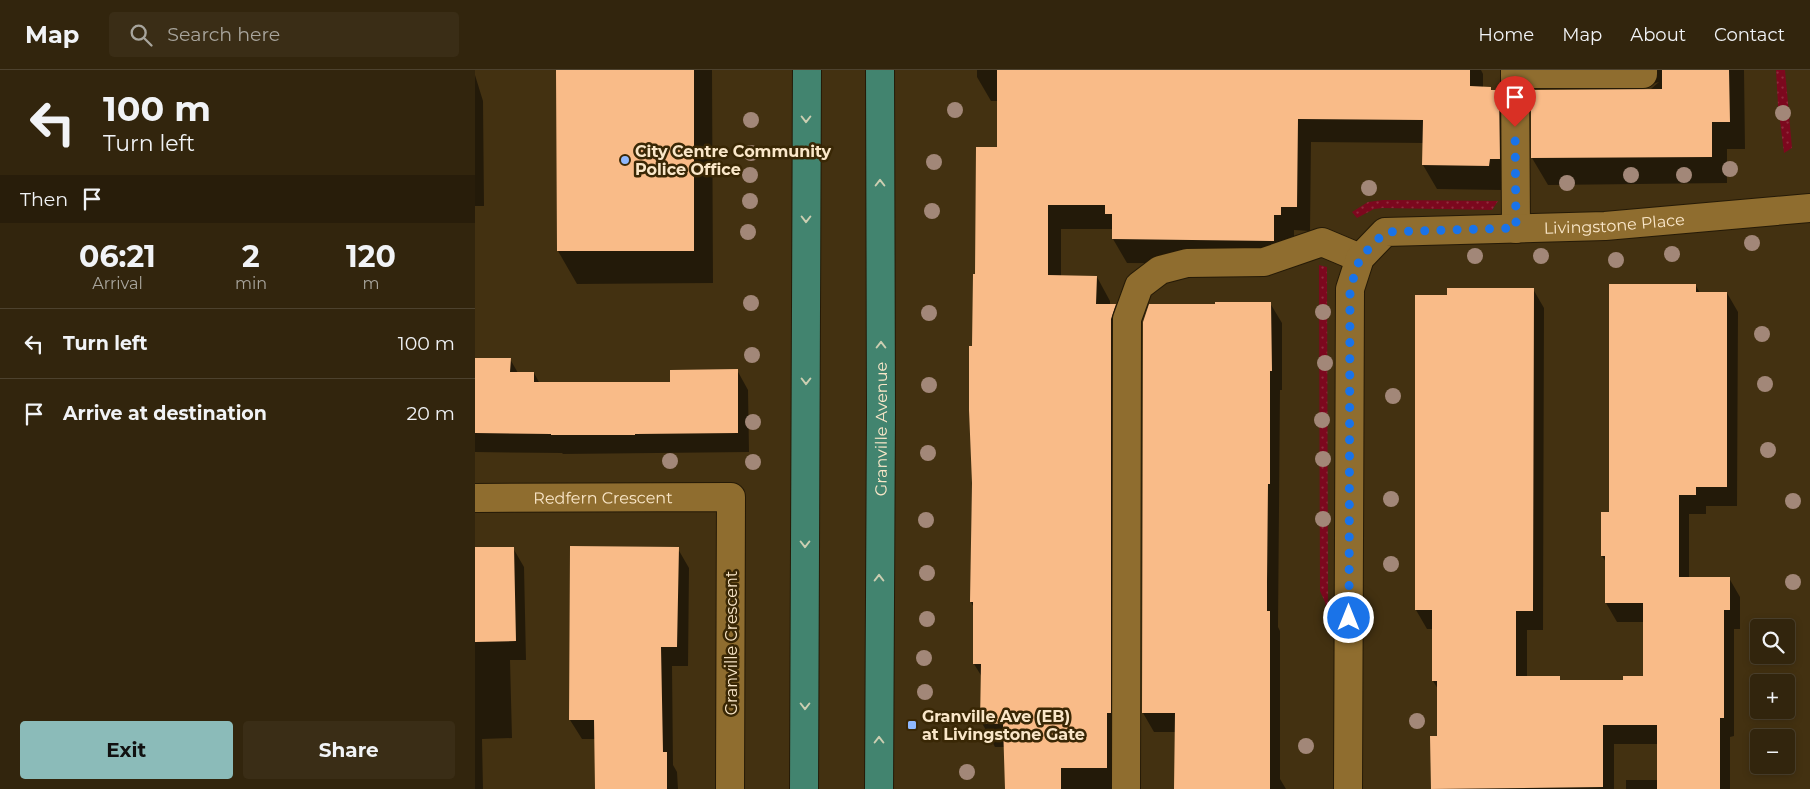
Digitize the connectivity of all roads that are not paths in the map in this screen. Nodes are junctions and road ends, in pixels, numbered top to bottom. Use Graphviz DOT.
graph roads {
  1 [pos="807,70"];
  2 [pos="880,70"];
  3 [pos="1643,70"];
  4 [pos="1515,72"];
  5 [pos="1810,208"];
  6 [pos="1516,228"];
  7 [pos="1360,258"];
  8 [pos="731,497"];
  9 [pos="475,498"];
  10 [pos="730,789"];
  11 [pos="804,789"];
  12 [pos="879,789"];
  13 [pos="1126,789"];
  14 [pos="1348,789"];
  1 -- 11 [label="main road, one-way"];
  12 -- 2 [label="main road, Granville Avenue, one-way"];
  3 -- 4 [label="street"];
  4 -- 6 [label="street"];
  5 -- 6 [label="street, Livingstone Place"];
  6 -- 7 [label="street, Livingstone Place"];
  7 -- 13 [label="street"];
  7 -- 14 [label="street, Livingstone Place"];
  8 -- 9 [label="street, Redfern Crescent"];
  8 -- 10 [label="street, Granville Crescent"];
}
